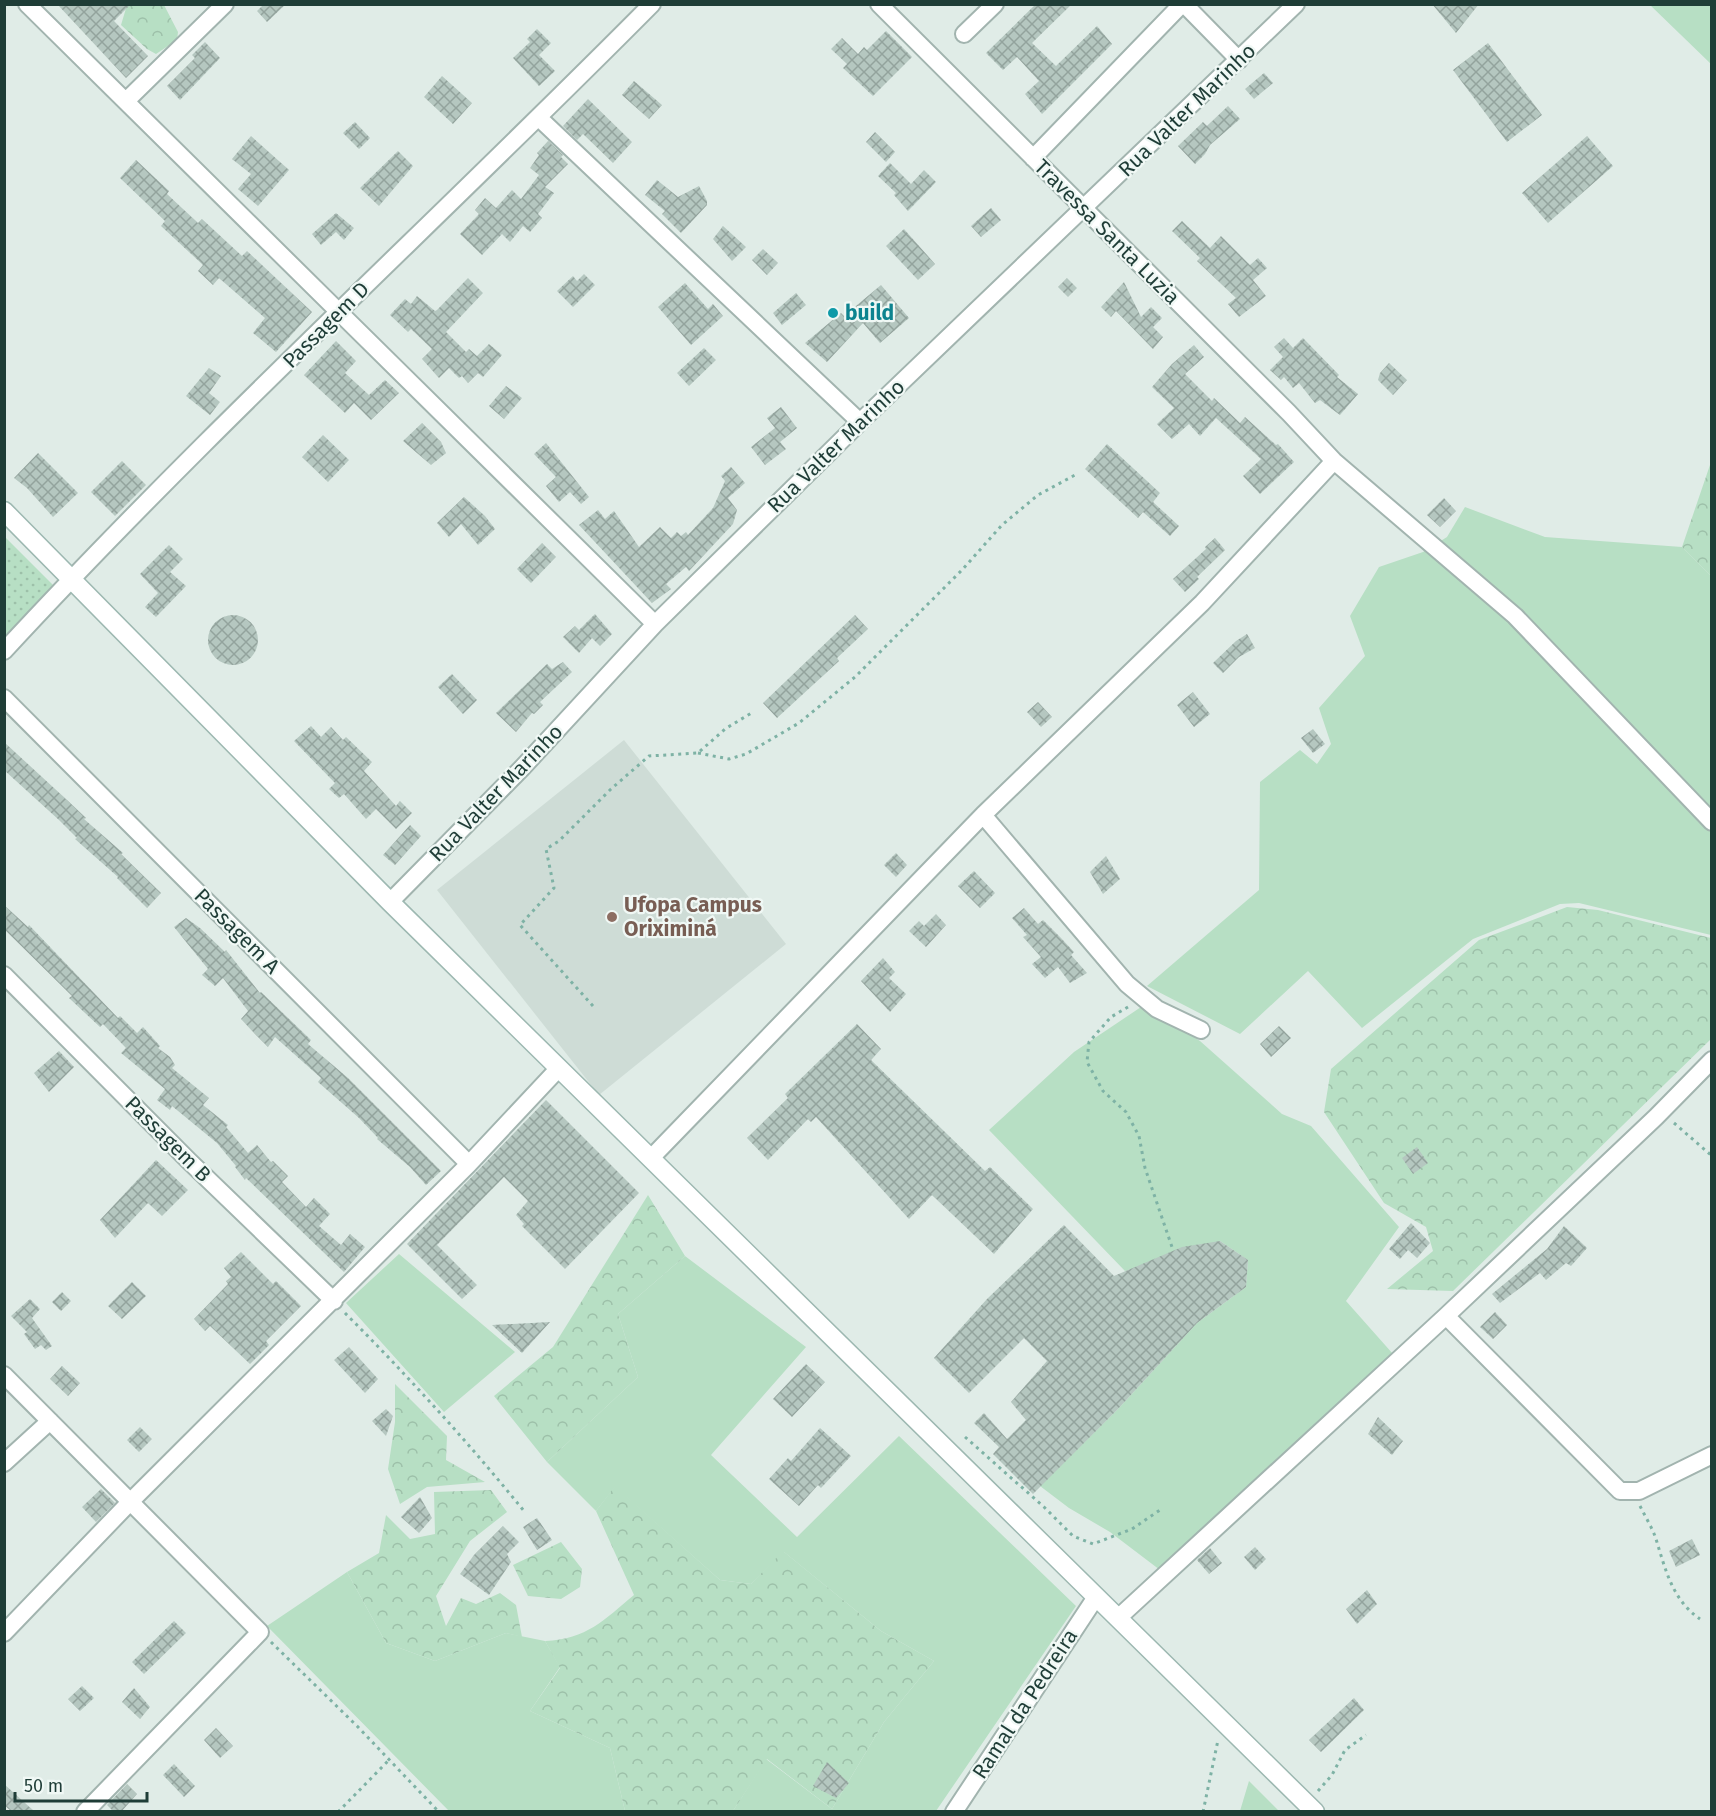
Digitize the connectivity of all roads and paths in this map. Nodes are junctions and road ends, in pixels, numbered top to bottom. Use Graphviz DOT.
graph roads {
  1 [pos="27,4"];
  2 [pos="225,4"];
  3 [pos="652,4"];
  4 [pos="879,4"];
  5 [pos="995,4"];
  6 [pos="1183,4"];
  7 [pos="1296,4"];
  8 [pos="964,34"];
  9 [pos="1239,60"];
  10 [pos="126,101"];
  11 [pos="539,118"];
  12 [pos="1033,158"];
  13 [pos="1084,209"];
  14 [pos="338,312"];
  15 [pos="860,422"];
  16 [pos="1334,460"];
  17 [pos="1075,475"];
  18 [pos="4,511"];
  19 [pos="72,578"];
  20 [pos="655,624"];
  21 [pos="4,651"];
  22 [pos="4,699"];
  23 [pos="753,712"];
  24 [pos="698,753"];
  25 [pos="983,815"];
  26 [pos="1712,822"];
  27 [pos="390,902"];
  28 [pos="4,975"];
  29 [pos="1143,998"];
  30 [pos="593,1006"];
  31 [pos="1201,1030"];
  32 [pos="1712,1060"];
  33 [pos="559,1068"];
  34 [pos="1661,1112"];
  35 [pos="1712,1156"];
  36 [pos="651,1158"];
  37 [pos="469,1164"];
  38 [pos="1173,1250"];
  39 [pos="334,1301"];
  40 [pos="1446,1316"];
  41 [pos="4,1375"];
  42 [pos="50,1421"];
  43 [pos="965,1437"];
  44 [pos="1712,1455"];
  45 [pos="4,1464"];
  46 [pos="1633,1492"];
  47 [pos="130,1502"];
  48 [pos="1160,1510"];
  49 [pos="524,1511"];
  50 [pos="1096,1597"];
  51 [pos="1118,1618"];
  52 [pos="1700,1619"];
  53 [pos="261,1632"];
  54 [pos="4,1633"];
  55 [pos="1222,1721"];
  56 [pos="1366,1735"];
  57 [pos="389,1760"];
  58 [pos="1311,1808"];
  59 [pos="85,1812"];
  60 [pos="338,1812"];
  61 [pos="439,1812"];
  62 [pos="954,1812"];
  63 [pos="1203,1812"];
  1 -- 10 [label="street"];
  2 -- 10 [label="street"];
  3 -- 11 [label="street, Passagem D"];
  4 -- 12 [label="street, Travessa Santa Luzia"];
  5 -- 8 [label="street"];
  6 -- 9 [label="street"];
  6 -- 12 [label="street"];
  7 -- 9 [label="street, Rua Valter Marinho"];
  9 -- 13 [label="street, Rua Valter Marinho"];
  10 -- 14 [label="street"];
  11 -- 14 [label="street, Passagem D"];
  11 -- 15 [label="street"];
  12 -- 13 [label="street, Travessa Santa Luzia"];
  13 -- 15 [label="street, Rua Valter Marinho"];
  13 -- 16 [label="street, Travessa Santa Luzia"];
  14 -- 19 [label="street, Passagem D"];
  14 -- 20 [label="street"];
  15 -- 20 [label="street, Rua Valter Marinho"];
  16 -- 25 [label="street"];
  16 -- 26 [label="street, Travessa Santa Luzia"];
  17 -- 24 [label="path"];
  18 -- 19 [label="main road"];
  19 -- 21 [label="street, Passagem D"];
  19 -- 27 [label="main road"];
  20 -- 27 [label="street, Rua Valter Marinho"];
  22 -- 37 [label="street, Passagem A"];
  23 -- 24 [label="path"];
  24 -- 30 [label="path"];
  25 -- 29 [label="street"];
  25 -- 36 [label="street"];
  27 -- 33 [label="main road"];
  28 -- 39 [label="street, Passagem B"];
  29 -- 31 [label="street"];
  29 -- 38 [label="path"];
  32 -- 34 [label="street"];
  33 -- 36 [label="main road"];
  33 -- 37 [label="street"];
  34 -- 35 [label="path"];
  34 -- 40 [label="street"];
  36 -- 50 [label="main road"];
  37 -- 39 [label="street"];
  39 -- 47 [label="street"];
  39 -- 49 [label="path"];
  40 -- 46 [label="street"];
  40 -- 51 [label="street"];
  41 -- 42 [label="street"];
  42 -- 45 [label="street"];
  42 -- 47 [label="street"];
  43 -- 48 [label="path"];
  44 -- 46 [label="street"];
  46 -- 52 [label="path"];
  47 -- 53 [label="street"];
  47 -- 54 [label="street"];
  50 -- 51 [label="main road"];
  50 -- 62 [label="street, Ramal da Pedreira"];
  51 -- 55 [label="main road"];
  53 -- 57 [label="path"];
  53 -- 59 [label="street"];
  55 -- 58 [label="main road"];
  55 -- 63 [label="path"];
  56 -- 58 [label="path"];
  57 -- 60 [label="path"];
  57 -- 61 [label="path"];
}
